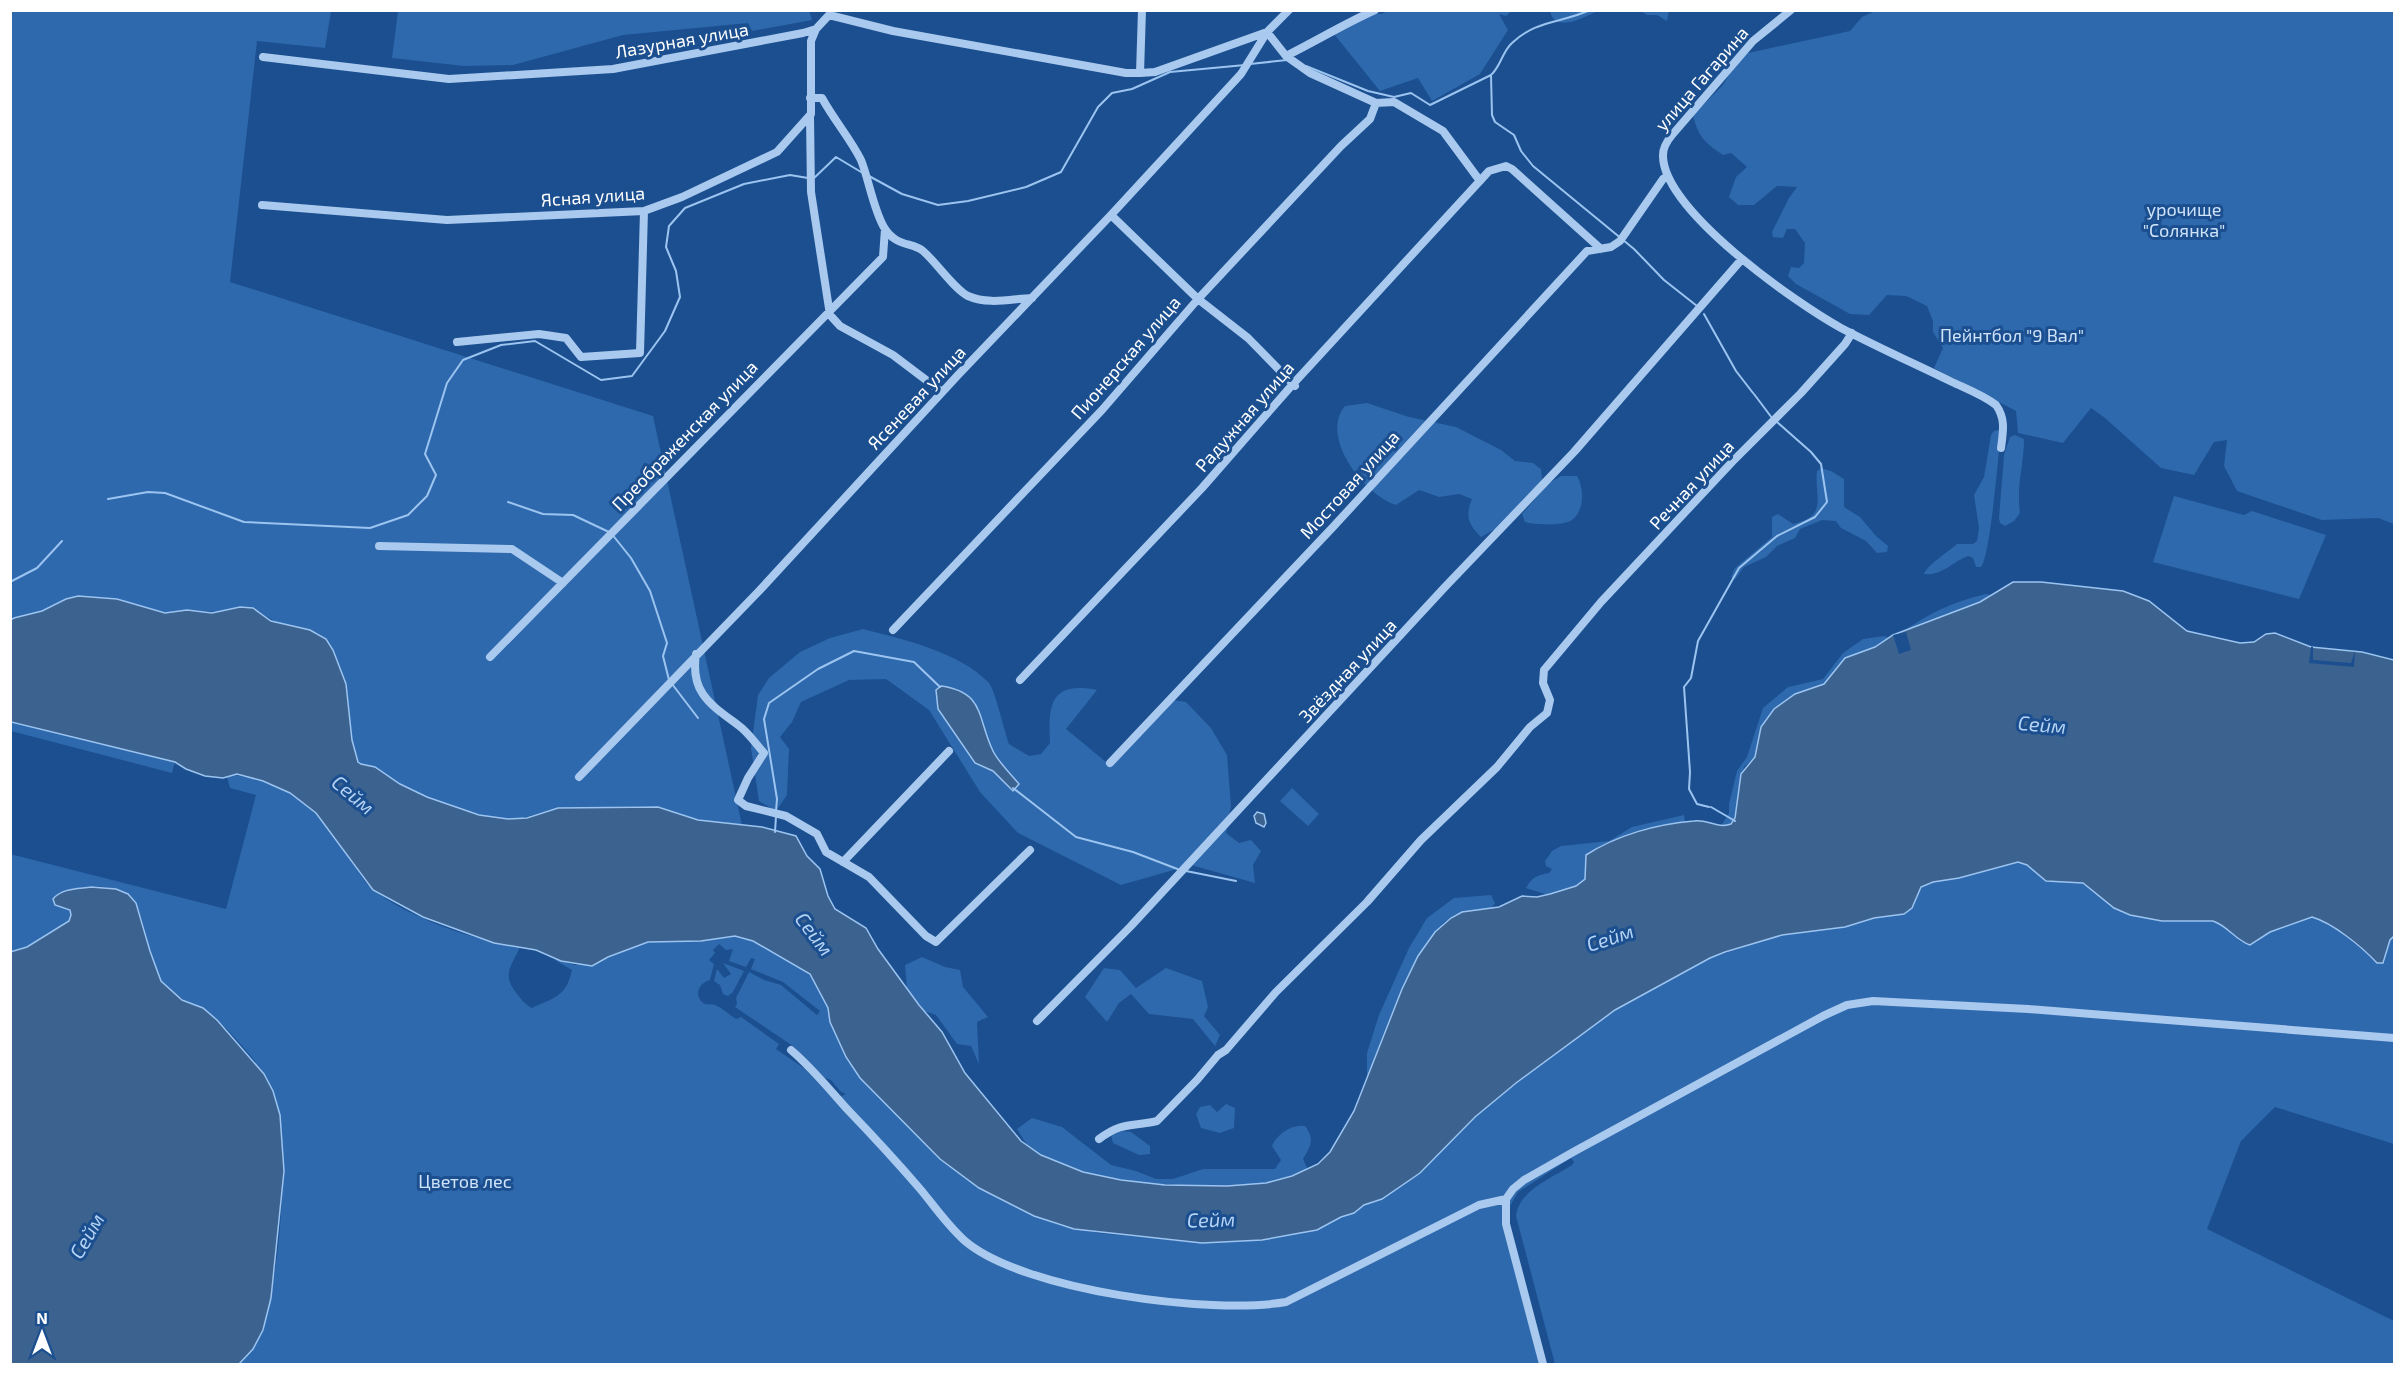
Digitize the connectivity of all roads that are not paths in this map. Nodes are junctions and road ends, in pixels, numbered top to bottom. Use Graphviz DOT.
graph roads {
  1 [pos="1142,10"];
  2 [pos="1289,10"];
  3 [pos="1375,10"];
  4 [pos="1791,10"];
  5 [pos="828,13"];
  6 [pos="816,29"];
  7 [pos="1267,32"];
  8 [pos="1286,56"];
  9 [pos="263,57"];
  10 [pos="1140,73"];
  11 [pos="810,98"];
  12 [pos="1376,103"];
  13 [pos="810,116"];
  14 [pos="1668,176"];
  15 [pos="1480,181"];
  16 [pos="262,205"];
  17 [pos="644,211"];
  18 [pos="1111,216"];
  19 [pos="885,229"];
  20 [pos="1601,249"];
  21 [pos="1742,259"];
  22 [pos="1032,298"];
  23 [pos="1198,299"];
  24 [pos="830,311"];
  25 [pos="1852,333"];
  26 [pos="457,342"];
  27 [pos="1295,385"];
  28 [pos="942,392"];
  29 [pos="2001,448"];
  30 [pos="379,546"];
  31 [pos="562,583"];
  32 [pos="892,630"];
  33 [pos="696,654"];
  34 [pos="490,657"];
  35 [pos="1020,680"];
  36 [pos="950,751"];
  37 [pos="1110,763"];
  38 [pos="579,777"];
  39 [pos="1030,850"];
  40 [pos="843,862"];
  41 [pos="1037,1021"];
  42 [pos="2394,1038"];
  43 [pos="790,1050"];
  44 [pos="1099,1139"];
  45 [pos="1506,1199"];
  46 [pos="1543,1365"];
  1 -- 10 [label="street"];
  2 -- 7 [label="street"];
  3 -- 8 [label="street"];
  4 -- 14 [label="street, улица Гагарина"];
  5 -- 6 [label="street"];
  5 -- 10 [label="street"];
  6 -- 9 [label="street, Лазурная улица"];
  6 -- 11 [label="street"];
  7 -- 8 [label="street"];
  7 -- 10 [label="street"];
  7 -- 18 [label="street, Ясеневая улица"];
  8 -- 12 [label="street"];
  11 -- 13 [label="street"];
  11 -- 19 [label="street"];
  12 -- 15 [label="street"];
  12 -- 23 [label="street, Пионерская улица"];
  13 -- 17 [label="street, Ясная улица"];
  13 -- 24 [label="street"];
  14 -- 20 [label="street, Мостовая улица"];
  14 -- 21 [label="street, улица Гагарина"];
  15 -- 20 [label="street, Радужная улица"];
  15 -- 27 [label="street, Радужная улица"];
  16 -- 17 [label="street, Ясная улица"];
  17 -- 26 [label="street"];
  18 -- 22 [label="street, Ясеневая улица"];
  18 -- 23 [label="street"];
  19 -- 22 [label="street"];
  19 -- 24 [label="street, Преображенская улица"];
  20 -- 37 [label="street, Мостовая улица"];
  21 -- 25 [label="street, улица Гагарина"];
  21 -- 41 [label="street, Звёздная улица"];
  22 -- 28 [label="street, Ясеневая улица"];
  23 -- 27 [label="street"];
  23 -- 32 [label="street, Пионерская улица"];
  24 -- 28 [label="street"];
  24 -- 31 [label="street, Преображенская улица"];
  25 -- 29 [label="street, улица Гагарина"];
  25 -- 44 [label="street, Речная улица"];
  27 -- 35 [label="street, Радужная улица"];
  28 -- 33 [label="street, Ясеневая улица"];
  30 -- 31 [label="street"];
  31 -- 34 [label="street, Преображенская улица"];
  33 -- 38 [label="street, Ясеневая улица"];
  33 -- 40 [label="street"];
  36 -- 40 [label="street"];
  39 -- 40 [label="street"];
  42 -- 45 [label="street"];
  43 -- 45 [label="street"];
  45 -- 46 [label="street"];
}
